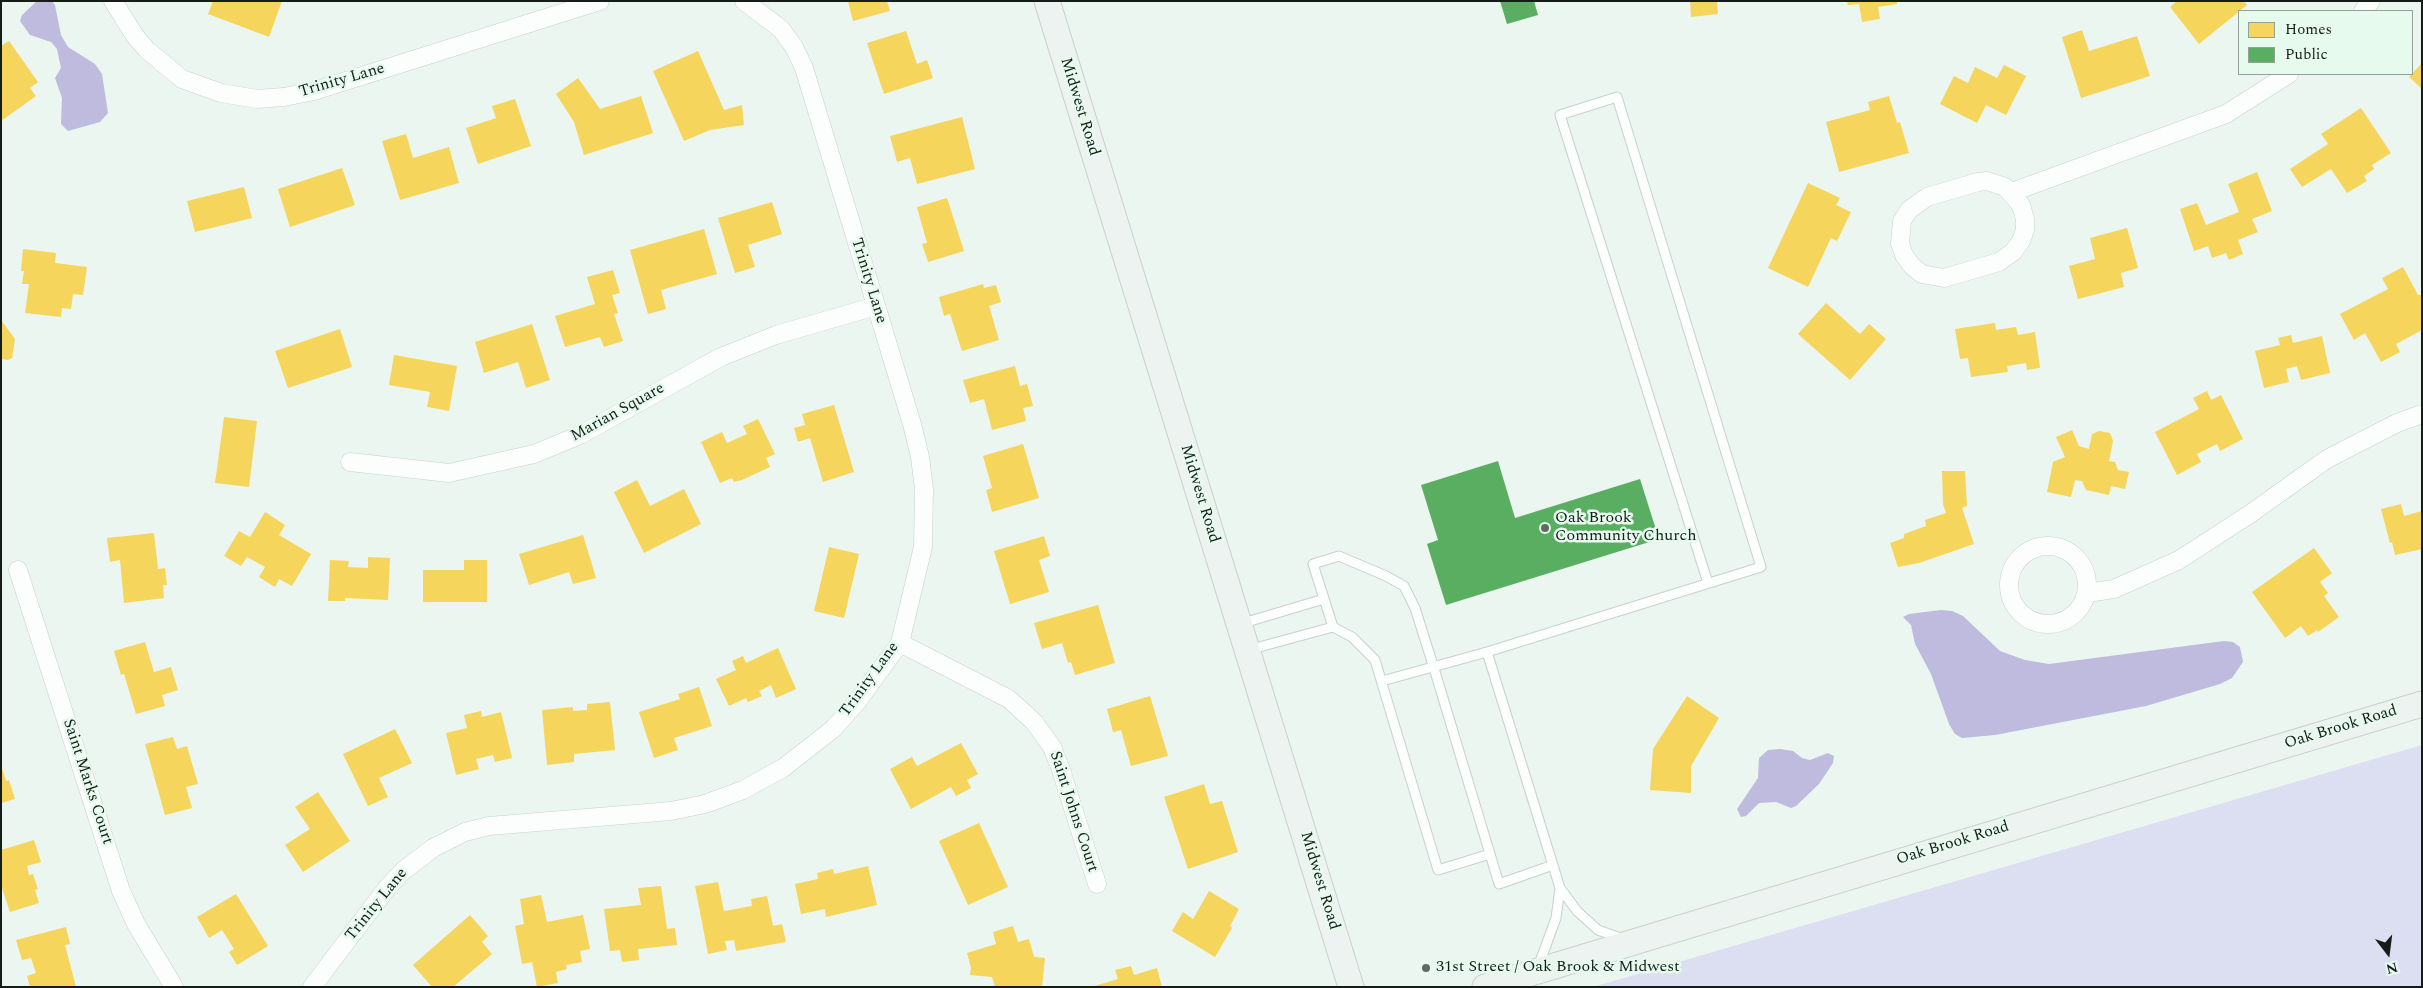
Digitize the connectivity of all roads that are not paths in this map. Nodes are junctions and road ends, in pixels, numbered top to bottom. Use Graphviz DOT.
graph roads {
  1 [pos="113,1"];
  2 [pos="600,1"];
  3 [pos="744,1"];
  4 [pos="1047,1"];
  5 [pos="2287,75"];
  6 [pos="2012,192"];
  7 [pos="876,306"];
  8 [pos="2422,414"];
  9 [pos="350,462"];
  10 [pos="18,570"];
  11 [pos="1708,583"];
  12 [pos="2087,593"];
  13 [pos="1324,599"];
  14 [pos="1239,624"];
  15 [pos="1333,627"];
  16 [pos="900,643"];
  17 [pos="1248,650"];
  18 [pos="1487,652"];
  19 [pos="1433,666"];
  20 [pos="1382,681"];
  21 [pos="2422,704"];
  22 [pos="1490,854"];
  23 [pos="1553,865"];
  24 [pos="1097,884"];
  25 [pos="1560,888"];
  26 [pos="1631,941"];
  27 [pos="1536,971"];
  28 [pos="174,987"];
  29 [pos="312,987"];
  30 [pos="1351,987"];
  31 [pos="1485,987"];
  1 -- 2 [label="street, Trinity Lane"];
  3 -- 7 [label="street, Trinity Lane"];
  4 -- 14 [label="main road, Midwest Road"];
  5 -- 6 [label="street"];
  6 -- 6 [label="street"];
  7 -- 9 [label="street, Marian Square"];
  7 -- 16 [label="street, Trinity Lane"];
  8 -- 12 [label="street"];
  10 -- 28 [label="street, Saint Marks Court"];
  11 -- 11 [label="lane"];
  11 -- 18 [label="lane"];
  12 -- 12 [label="street"];
  13 -- 14 [label="lane"];
  13 -- 15 [label="lane"];
  13 -- 19 [label="lane"];
  14 -- 17 [label="main road, Midwest Road"];
  15 -- 17 [label="lane"];
  15 -- 20 [label="lane"];
  16 -- 24 [label="street, Saint Johns Court"];
  16 -- 29 [label="street, Trinity Lane"];
  17 -- 30 [label="main road, Midwest Road"];
  18 -- 19 [label="lane"];
  18 -- 23 [label="lane"];
  19 -- 20 [label="lane"];
  19 -- 22 [label="lane"];
  20 -- 22 [label="lane"];
  21 -- 26 [label="main road, Oak Brook Road"];
  22 -- 23 [label="lane"];
  23 -- 25 [label="lane"];
  25 -- 26 [label="lane"];
  25 -- 27 [label="lane"];
  26 -- 27 [label="main road, Oak Brook Road"];
  27 -- 31 [label="main road, Oak Brook Road"];
}
